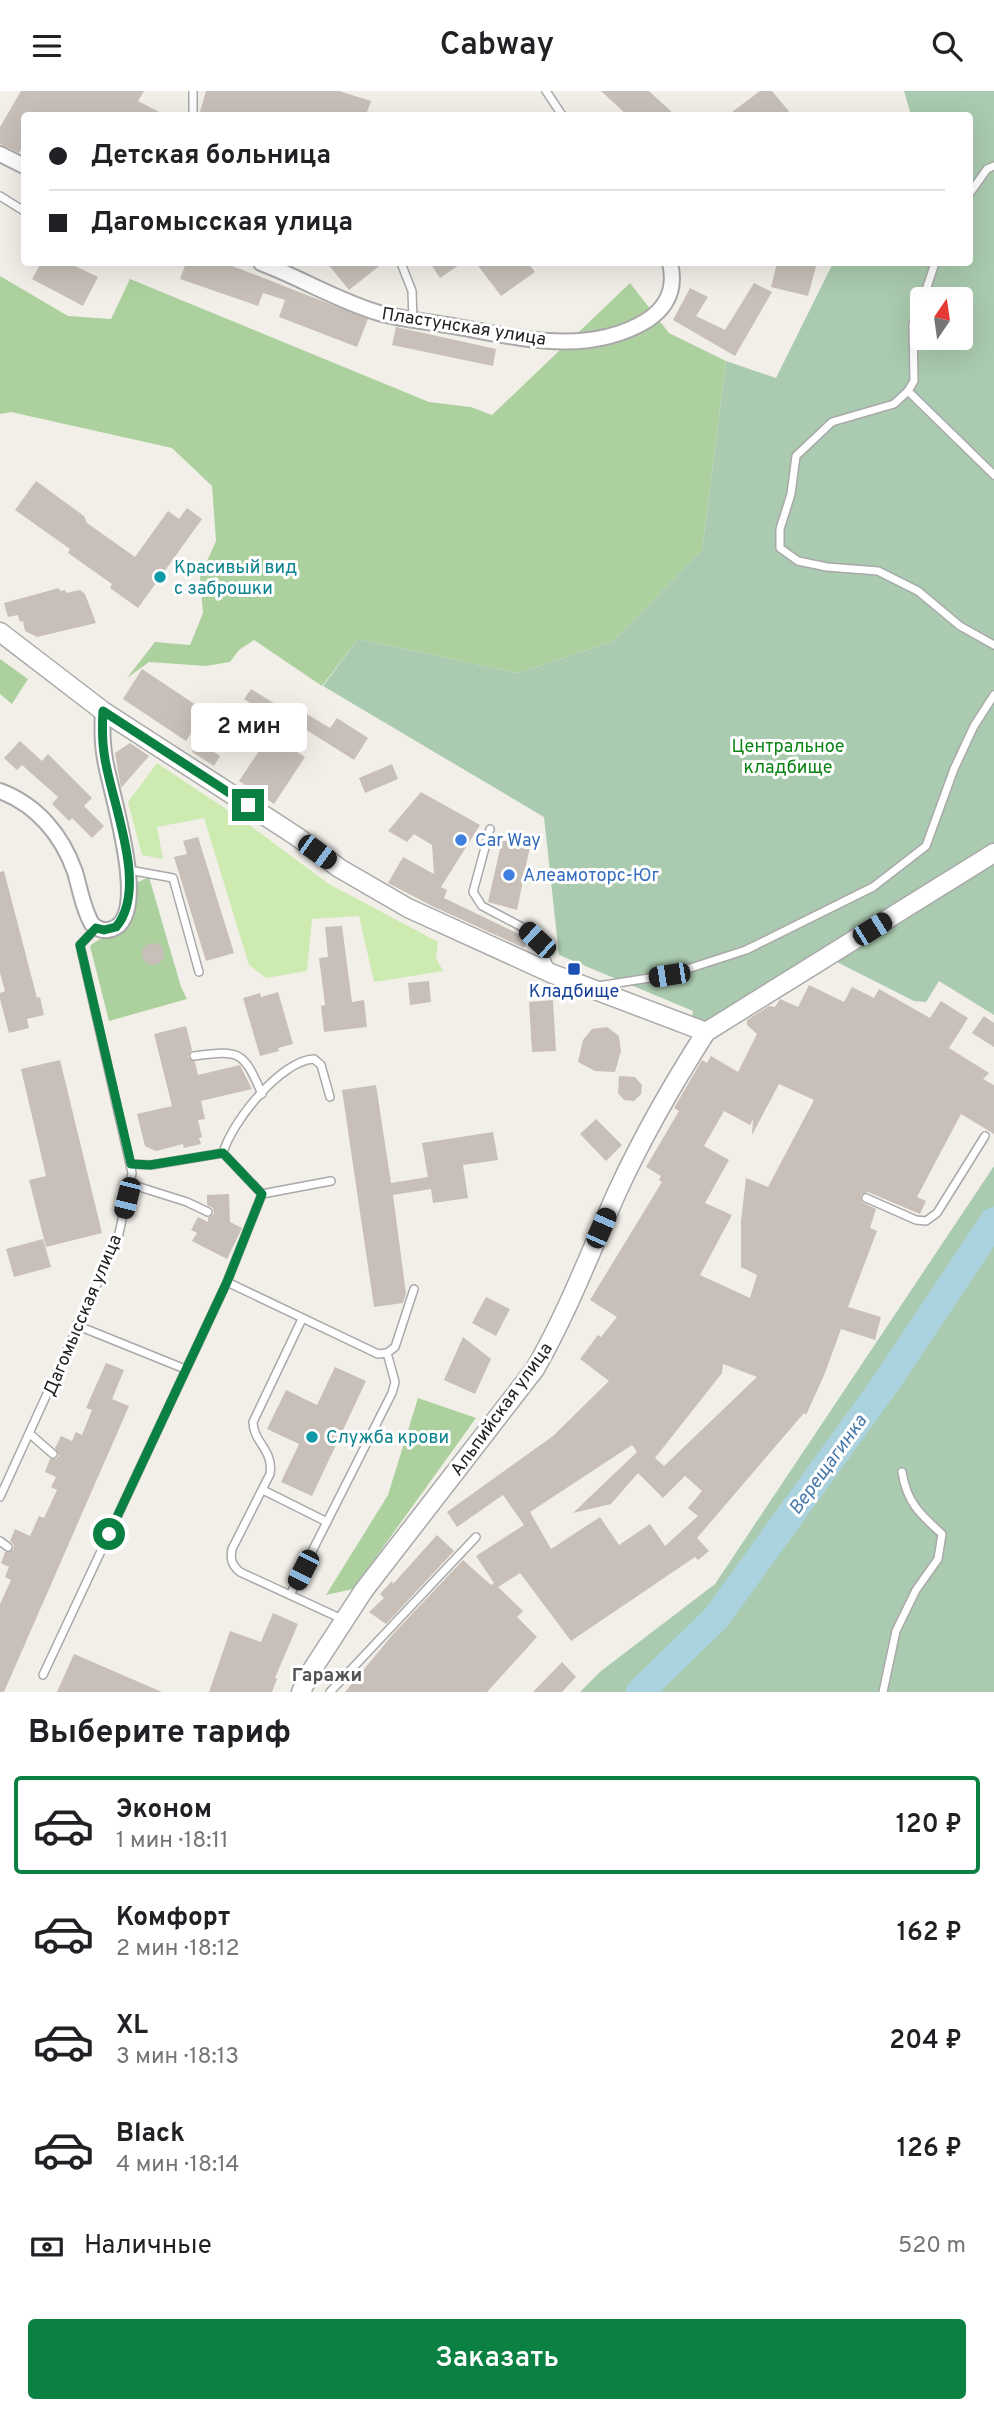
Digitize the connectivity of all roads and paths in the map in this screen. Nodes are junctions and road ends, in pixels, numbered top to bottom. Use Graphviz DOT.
graph roads {
  1 [pos="194,91"];
  2 [pos="546,91"];
  3 [pos="193,112"];
  4 [pos="560,112"];
  5 [pos="0,154"];
  6 [pos="21,164"];
  7 [pos="994,166"];
  8 [pos="973,189"];
  9 [pos="0,197"];
  10 [pos="21,209"];
  11 [pos="268,266"];
  12 [pos="402,266"];
  13 [pos="670,266"];
  14 [pos="934,266"];
  15 [pos="927,287"];
  16 [pos="413,320"];
  17 [pos="914,350"];
  18 [pos="908,391"];
  19 [pos="994,475"];
  20 [pos="0,632"];
  21 [pos="994,645"];
  22 [pos="994,695"];
  23 [pos="103,711"];
  24 [pos="0,791"];
  25 [pos="490,829"];
  26 [pos="994,853"];
  27 [pos="129,870"];
  28 [pos="96,928"];
  29 [pos="199,972"];
  30 [pos="553,974"];
  31 [pos="591,987"];
  32 [pos="706,1032"];
  33 [pos="194,1056"];
  34 [pos="262,1094"];
  35 [pos="330,1097"];
  36 [pos="985,1136"];
  37 [pos="223,1153"];
  38 [pos="131,1164"];
  39 [pos="331,1181"];
  40 [pos="130,1184"];
  41 [pos="262,1194"];
  42 [pos="866,1198"];
  43 [pos="208,1212"];
  44 [pos="227,1282"];
  45 [pos="414,1289"];
  46 [pos="302,1319"];
  47 [pos="76,1325"];
  48 [pos="387,1353"];
  49 [pos="185,1369"];
  50 [pos="30,1434"];
  51 [pos="53,1454"];
  52 [pos="902,1472"];
  53 [pos="263,1490"];
  54 [pos="0,1497"];
  55 [pos="327,1522"];
  56 [pos="476,1537"];
  57 [pos="0,1541"];
  58 [pos="8,1547"];
  59 [pos="290,1595"];
  60 [pos="345,1620"];
  61 [pos="43,1675"];
  62 [pos="301,1692"];
  63 [pos="330,1692"];
  64 [pos="883,1692"];
  1 -- 3 [label="lane"];
  2 -- 4 [label="lane"];
  5 -- 6 [label="street"];
  7 -- 8 [label="lane"];
  9 -- 10 [label="lane"];
  11 -- 16 [label="street, Пластунская улица"];
  12 -- 16 [label="lane"];
  13 -- 16 [label="street, Пластунская улица"];
  14 -- 15 [label="lane"];
  17 -- 18 [label="lane"];
  18 -- 19 [label="lane"];
  18 -- 21 [label="lane"];
  20 -- 23 [label="street"];
  22 -- 31 [label="lane"];
  23 -- 27 [label="street"];
  23 -- 30 [label="street"];
  24 -- 28 [label="street"];
  25 -- 30 [label="lane"];
  26 -- 32 [label="street"];
  27 -- 28 [label="street"];
  27 -- 29 [label="lane"];
  28 -- 38 [label="lane, Дагомысская улица"];
  30 -- 31 [label="street"];
  31 -- 32 [label="street"];
  32 -- 60 [label="street, Альпийская улица"];
  33 -- 34 [label="lane"];
  34 -- 35 [label="lane"];
  34 -- 37 [label="lane"];
  36 -- 42 [label="lane"];
  37 -- 38 [label="lane"];
  37 -- 41 [label="lane"];
  38 -- 40 [label="lane, Дагомысская улица"];
  39 -- 41 [label="lane"];
  40 -- 43 [label="lane"];
  40 -- 47 [label="lane, Дагомысская улица"];
  41 -- 44 [label="lane"];
  44 -- 46 [label="lane"];
  44 -- 49 [label="lane"];
  45 -- 48 [label="lane"];
  46 -- 48 [label="lane"];
  46 -- 53 [label="lane"];
  47 -- 49 [label="lane"];
  47 -- 50 [label="lane, Дагомысская улица"];
  48 -- 55 [label="lane"];
  49 -- 61 [label="lane"];
  50 -- 51 [label="lane"];
  50 -- 54 [label="lane, Дагомысская улица"];
  52 -- 64 [label="lane"];
  53 -- 55 [label="lane"];
  53 -- 59 [label="lane"];
  55 -- 59 [label="lane"];
  56 -- 63 [label="lane"];
  57 -- 58 [label="lane"];
  59 -- 60 [label="lane"];
  60 -- 62 [label="street, Альпийская улица"];
}
